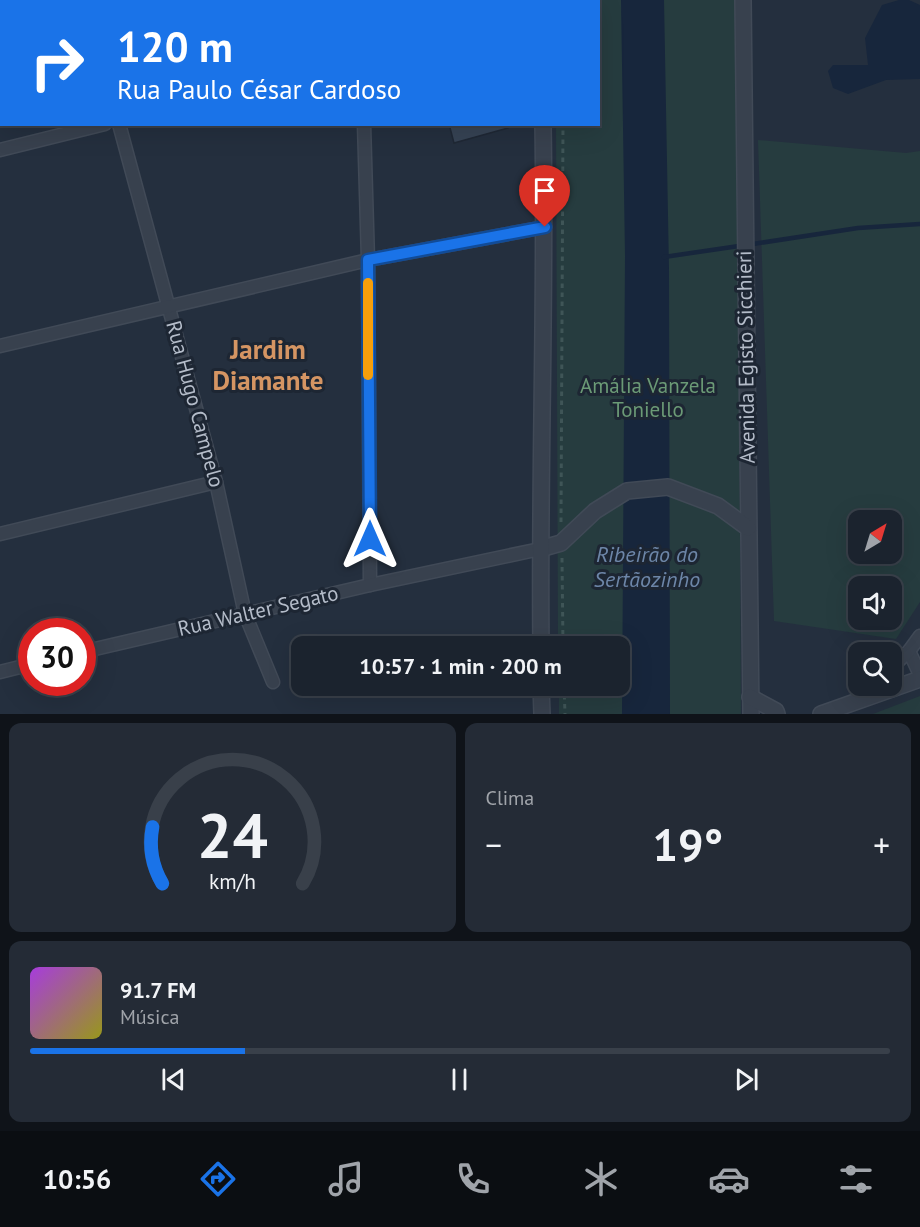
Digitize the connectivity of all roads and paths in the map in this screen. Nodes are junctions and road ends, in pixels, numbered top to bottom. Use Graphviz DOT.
graph roads {
  1 [pos="743,0"];
  2 [pos="97,126"];
  3 [pos="120,126"];
  4 [pos="364,126"];
  5 [pos="543,126"];
  6 [pos="563,126"];
  7 [pos="0,150"];
  8 [pos="545,227"];
  9 [pos="368,260"];
  10 [pos="169,308"];
  11 [pos="0,346"];
  12 [pos="216,482"];
  13 [pos="748,528"];
  14 [pos="0,534"];
  15 [pos="561,543"];
  16 [pos="540,549"];
  17 [pos="370,585"];
  18 [pos="245,614"];
  19 [pos="541,636"];
  20 [pos="563,636"];
  21 [pos="920,636"];
  22 [pos="96,649"];
  23 [pos="909,651"];
  24 [pos="902,658"];
  25 [pos="18,668"];
  26 [pos="0,672"];
  27 [pos="920,677"];
  28 [pos="273,682"];
  29 [pos="541,696"];
  30 [pos="564,696"];
  31 [pos="861,696"];
  32 [pos="750,697"];
  33 [pos="855,701"];
  34 [pos="542,714"];
  35 [pos="565,714"];
  36 [pos="751,714"];
  37 [pos="777,714"];
  38 [pos="821,714"];
  1 -- 13 [label="street, Avenida Egisto Sicchieri"];
  2 -- 7 [label="street"];
  3 -- 10 [label="street, Rua Hugo Campelo"];
  4 -- 9 [label="street"];
  5 -- 8 [label="street"];
  6 -- 15 [label="path"];
  8 -- 9 [label="street"];
  8 -- 16 [label="street"];
  9 -- 10 [label="street"];
  9 -- 17 [label="street"];
  10 -- 11 [label="street"];
  10 -- 12 [label="street, Rua Hugo Campelo"];
  12 -- 14 [label="street"];
  12 -- 18 [label="street, Rua Hugo Campelo"];
  13 -- 15 [label="street"];
  13 -- 32 [label="street, Avenida Egisto Sicchieri"];
  15 -- 16 [label="street"];
  15 -- 20 [label="path"];
  16 -- 17 [label="street, Rua Walter Segato"];
  16 -- 19 [label="street"];
  17 -- 18 [label="street, Rua Walter Segato"];
  18 -- 22 [label="street, Rua Walter Segato"];
  18 -- 28 [label="street, Rua Hugo Campelo"];
  21 -- 23 [label="street"];
  23 -- 24 [label="street"];
  23 -- 27 [label="street"];
  25 -- 26 [label="street"];
  27 -- 33 [label="street"];
  29 -- 34 [label="street"];
  30 -- 35 [label="path"];
  31 -- 33 [label="street"];
  32 -- 36 [label="street, Avenida Egisto Sicchieri"];
  32 -- 37 [label="street"];
  33 -- 38 [label="street"];
}
